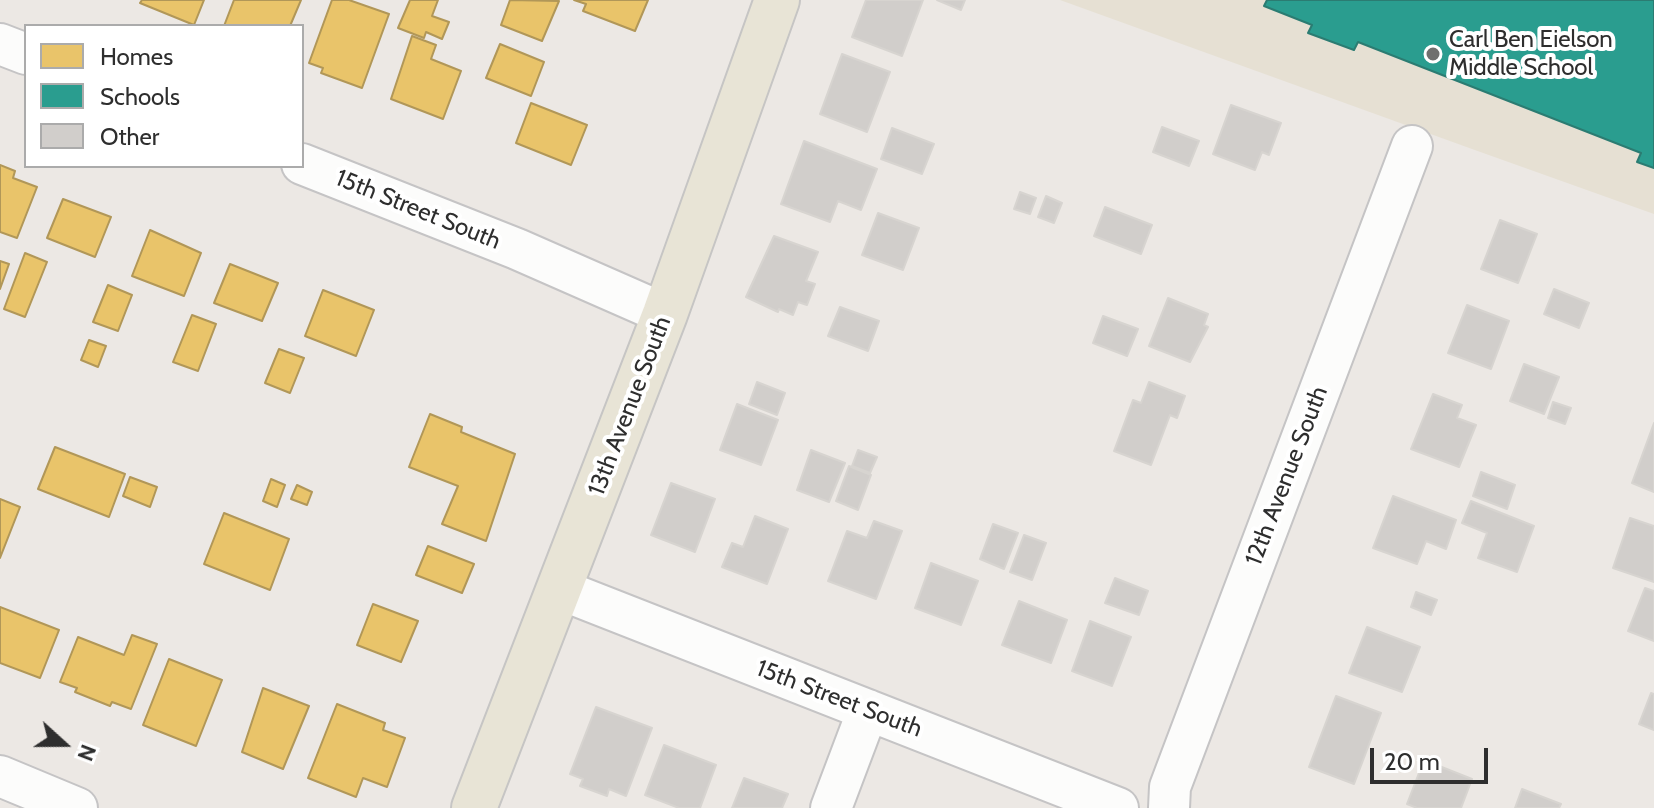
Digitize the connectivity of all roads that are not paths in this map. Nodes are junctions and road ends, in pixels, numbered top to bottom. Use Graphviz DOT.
graph roads {
  1 [pos="777,0"];
  2 [pos="0,44"];
  3 [pos="24,53"];
  4 [pos="1412,146"];
  5 [pos="304,165"];
  6 [pos="665,314"];
  7 [pos="559,589"];
  8 [pos="868,710"];
  9 [pos="0,776"];
  10 [pos="77,808"];
  11 [pos="474,808"];
  12 [pos="831,808"];
  13 [pos="1118,808"];
  14 [pos="1169,808"];
  1 -- 6 [label="main road, 13th Avenue South"];
  2 -- 3 [label="street"];
  4 -- 14 [label="street, 12th Avenue South"];
  5 -- 6 [label="street, 15th Street South"];
  6 -- 7 [label="main road, 13th Avenue South"];
  7 -- 8 [label="street, 15th Street South"];
  7 -- 11 [label="main road, 13th Avenue South"];
  8 -- 12 [label="street"];
  8 -- 13 [label="street, 15th Street South"];
  9 -- 10 [label="street"];
}
